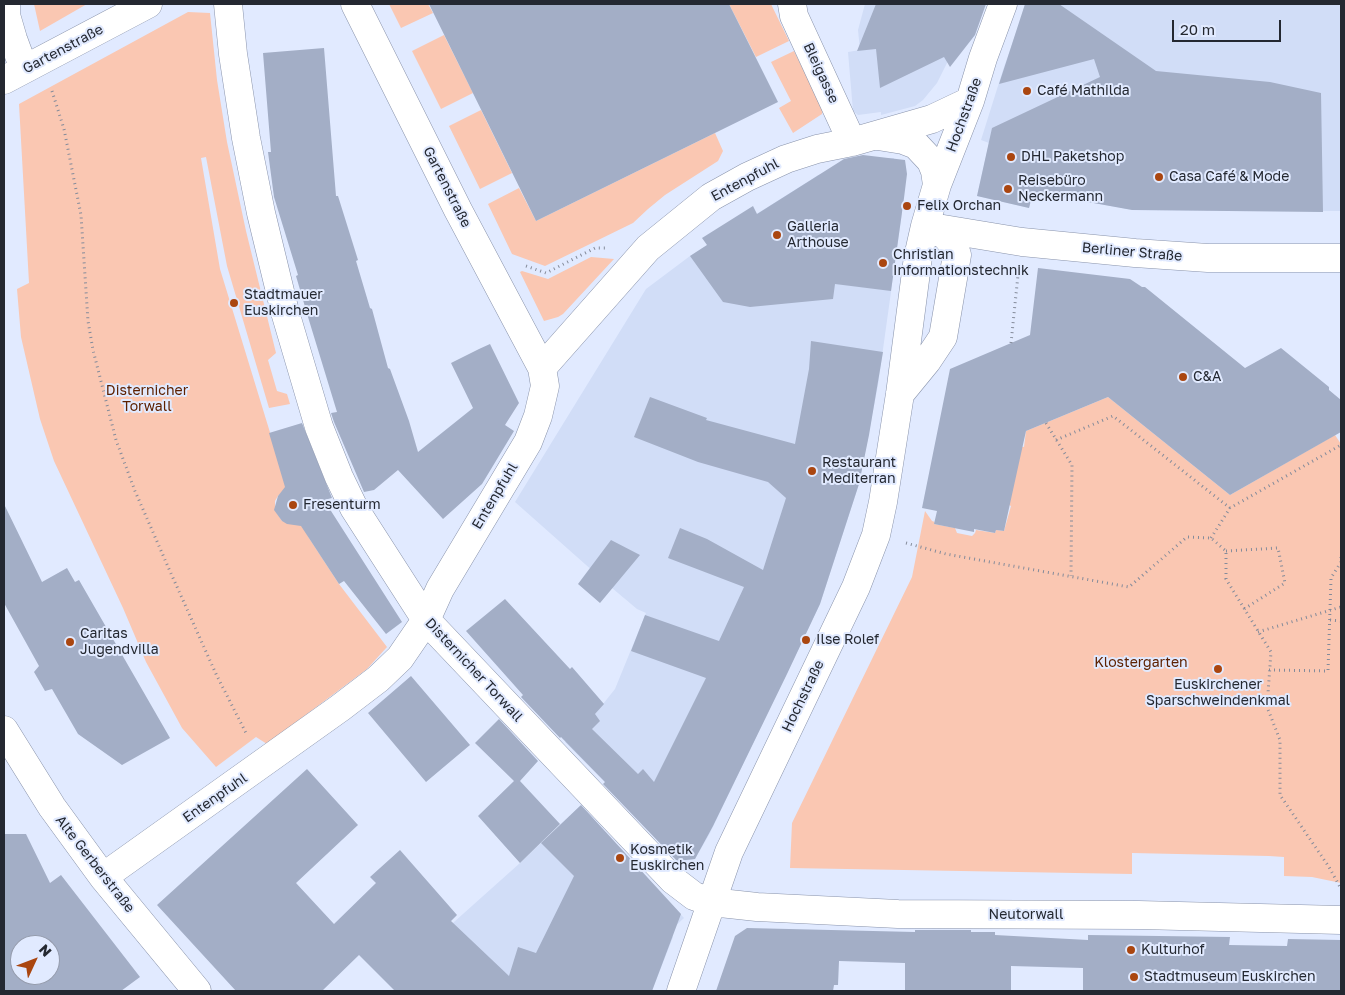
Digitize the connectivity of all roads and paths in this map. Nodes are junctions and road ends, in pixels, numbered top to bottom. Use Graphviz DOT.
graph roads {
  1 [pos="6,4"];
  2 [pos="148,4"];
  3 [pos="228,4"];
  4 [pos="355,4"];
  5 [pos="792,4"];
  6 [pos="1003,4"];
  7 [pos="51,55"];
  8 [pos="14,75"];
  9 [pos="970,101"];
  10 [pos="863,139"];
  11 [pos="937,185"];
  12 [pos="925,226"];
  13 [pos="1022,242"];
  14 [pos="648,248"];
  15 [pos="1341,258"];
  16 [pos="524,265"];
  17 [pos="1011,343"];
  18 [pos="542,368"];
  19 [pos="900,394"];
  20 [pos="1046,423"];
  21 [pos="1056,440"];
  22 [pos="1341,445"];
  23 [pos="1230,508"];
  24 [pos="876,535"];
  25 [pos="1211,538"];
  26 [pos="1226,551"];
  27 [pos="1341,555"];
  28 [pos="1071,576"];
  29 [pos="1341,607"];
  30 [pos="1244,609"];
  31 [pos="426,620"];
  32 [pos="1330,620"];
  33 [pos="1341,621"];
  34 [pos="1258,632"];
  35 [pos="1269,670"];
  36 [pos="4,730"];
  37 [pos="264,763"];
  38 [pos="103,876"];
  39 [pos="1341,890"];
  40 [pos="710,902"];
  41 [pos="1341,920"];
  42 [pos="197,991"];
  43 [pos="681,991"];
  1 -- 8 [label="street"];
  2 -- 7 [label="street, Gartenstraße"];
  3 -- 31 [label="street, Disternicher Torwall"];
  4 -- 18 [label="street, Gartenstraße"];
  5 -- 10 [label="street, Bleigasse"];
  6 -- 9 [label="street, Hochstraße"];
  7 -- 8 [label="street, Gartenstraße"];
  7 -- 37 [label="path"];
  9 -- 10 [label="street, Entenpfuhl"];
  9 -- 11 [label="street, Hochstraße"];
  10 -- 11 [label="street, Entenpfuhl"];
  10 -- 14 [label="street, Entenpfuhl"];
  11 -- 12 [label="street, Hochstraße"];
  12 -- 13 [label="street, Berliner Straße"];
  12 -- 19 [label="street, Hochstraße"];
  12 -- 19 [label="street, Hochstraße"];
  13 -- 15 [label="street, Berliner Straße"];
  13 -- 17 [label="path"];
  14 -- 16 [label="path"];
  14 -- 18 [label="street, Entenpfuhl"];
  18 -- 31 [label="street, Entenpfuhl"];
  19 -- 24 [label="street, Hochstraße"];
  20 -- 21 [label="path"];
  21 -- 23 [label="path"];
  21 -- 28 [label="path"];
  22 -- 23 [label="path"];
  23 -- 25 [label="path"];
  24 -- 28 [label="path"];
  24 -- 40 [label="street, Hochstraße"];
  25 -- 26 [label="path"];
  25 -- 28 [label="path"];
  26 -- 30 [label="path"];
  26 -- 30 [label="path"];
  27 -- 32 [label="path"];
  29 -- 34 [label="path"];
  30 -- 34 [label="path"];
  31 -- 37 [label="street, Entenpfuhl"];
  31 -- 40 [label="street, Disternicher Torwall"];
  32 -- 33 [label="path"];
  32 -- 35 [label="path"];
  34 -- 35 [label="path"];
  35 -- 39 [label="path"];
  36 -- 38 [label="street, Alte Gerberstraße"];
  37 -- 38 [label="street, Entenpfuhl"];
  38 -- 42 [label="street, Alte Gerberstraße"];
  40 -- 41 [label="street, Neutorwall"];
  40 -- 43 [label="street, Hochstraße"];
}
